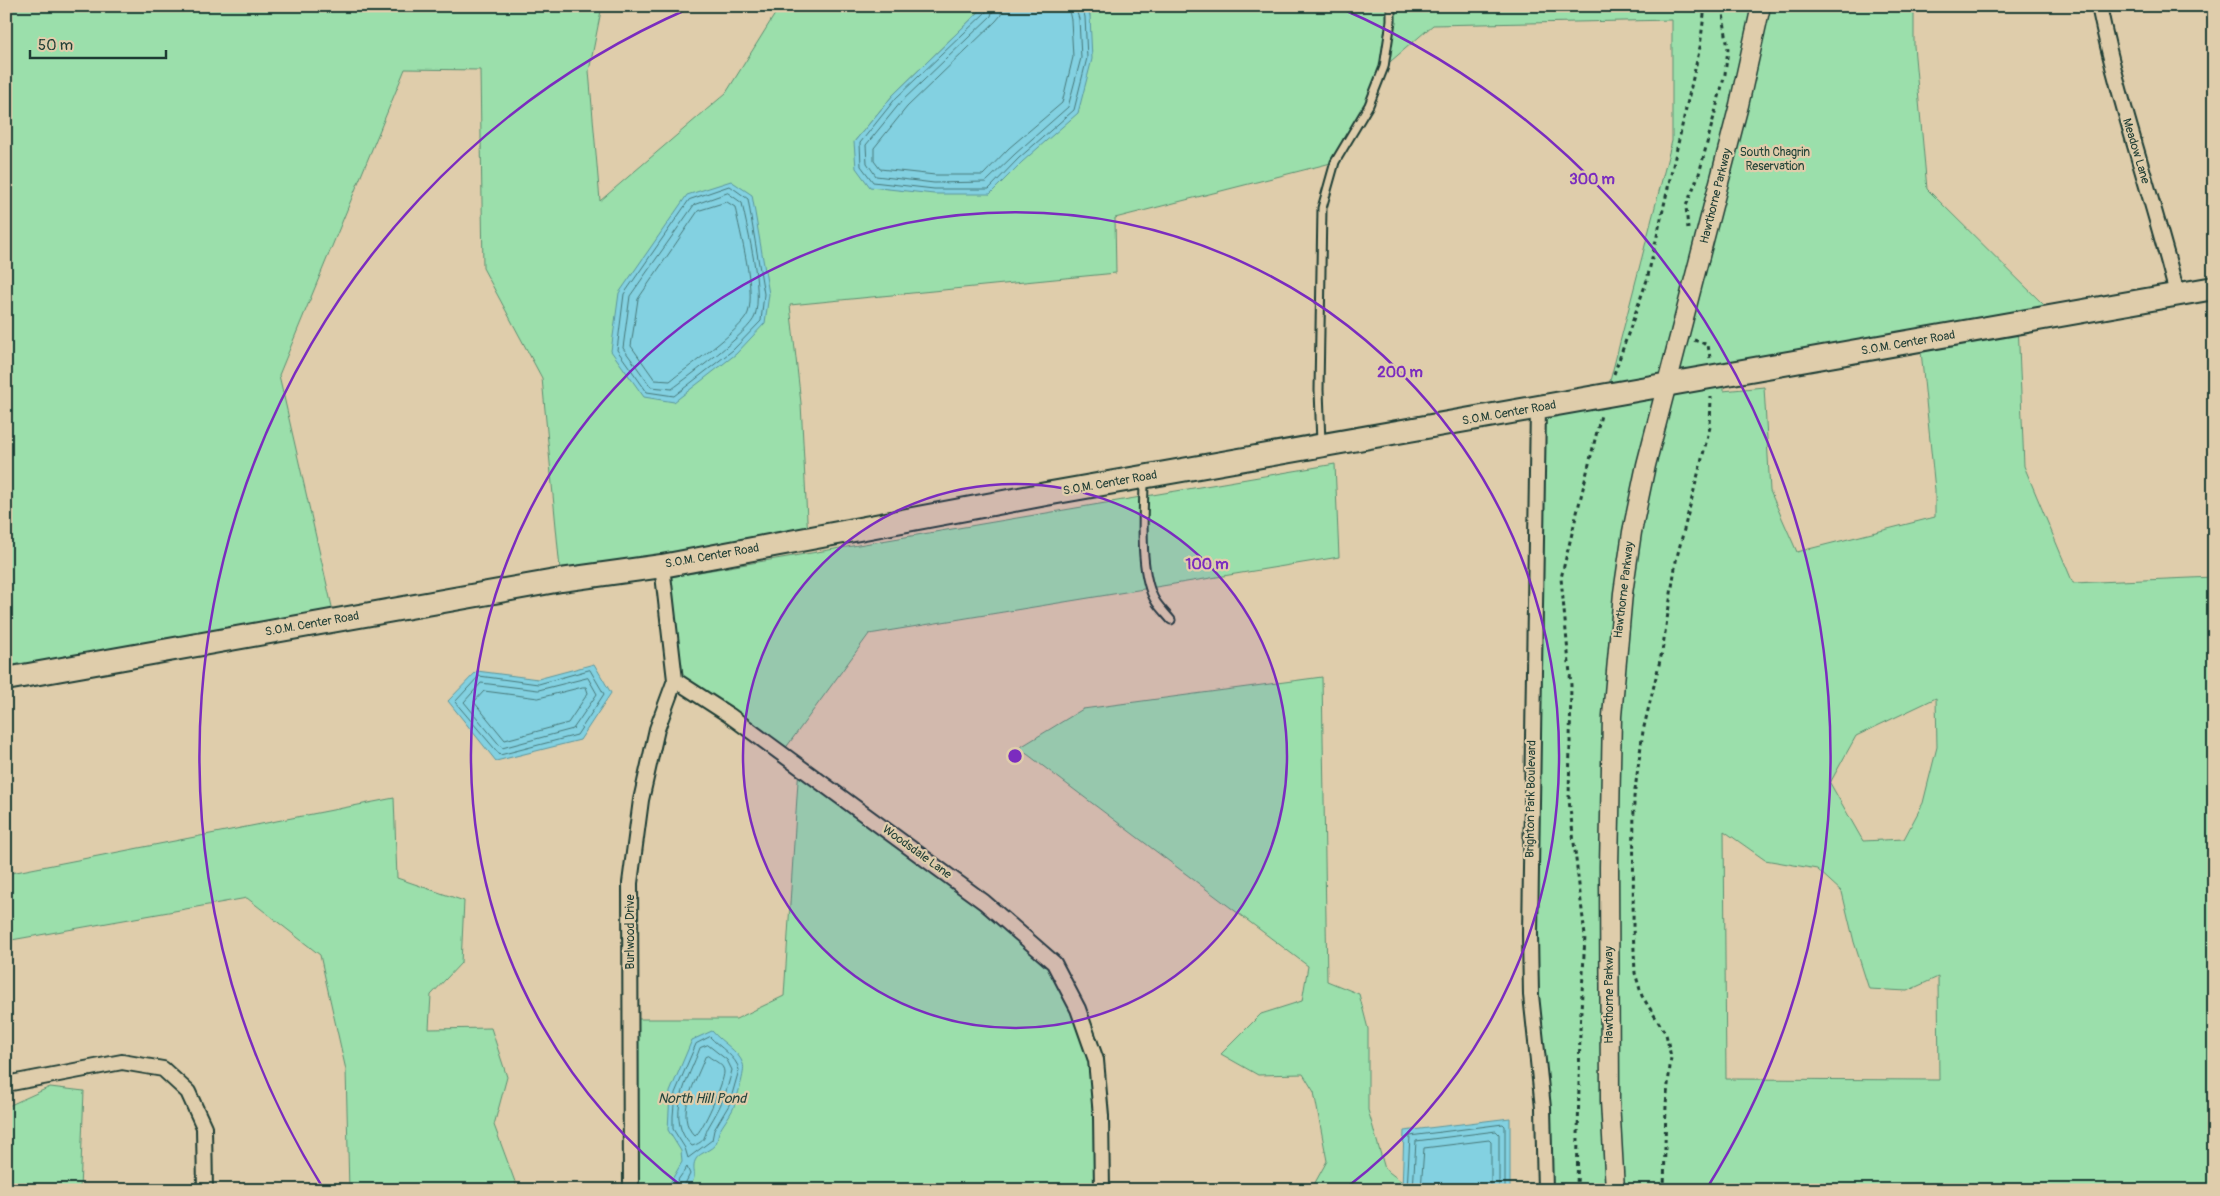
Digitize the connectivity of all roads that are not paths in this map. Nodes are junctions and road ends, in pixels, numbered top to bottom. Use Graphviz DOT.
graph roads {
  1 [pos="1391,6"];
  2 [pos="1761,6"];
  3 [pos="2100,6"];
  4 [pos="2214,288"];
  5 [pos="2177,294"];
  6 [pos="1666,384"];
  7 [pos="1538,408"];
  8 [pos="1321,446"];
  9 [pos="1144,477"];
  10 [pos="662,566"];
  11 [pos="1171,620"];
  12 [pos="6,679"];
  13 [pos="675,680"];
  14 [pos="6,1084"];
  15 [pos="205,1190"];
  16 [pos="631,1190"];
  17 [pos="1102,1190"];
  18 [pos="1545,1190"];
  19 [pos="1615,1190"];
  1 -- 8 [label="lane"];
  2 -- 6 [label="street, Hawthorne Parkway"];
  3 -- 5 [label="street, Meadow Lane"];
  4 -- 5 [label="main road, S.O.M. Center Road"];
  5 -- 6 [label="main road, S.O.M. Center Road"];
  6 -- 7 [label="main road, S.O.M. Center Road"];
  6 -- 19 [label="street, Hawthorne Parkway"];
  7 -- 8 [label="main road, S.O.M. Center Road"];
  7 -- 18 [label="street, Brighton Park Boulevard"];
  8 -- 9 [label="main road, S.O.M. Center Road"];
  9 -- 10 [label="main road, S.O.M. Center Road"];
  9 -- 11 [label="lane"];
  10 -- 12 [label="main road, S.O.M. Center Road"];
  10 -- 13 [label="street"];
  13 -- 16 [label="street, Burlwood Drive"];
  13 -- 17 [label="street, Woodsdale Lane"];
  14 -- 15 [label="street"];
}
